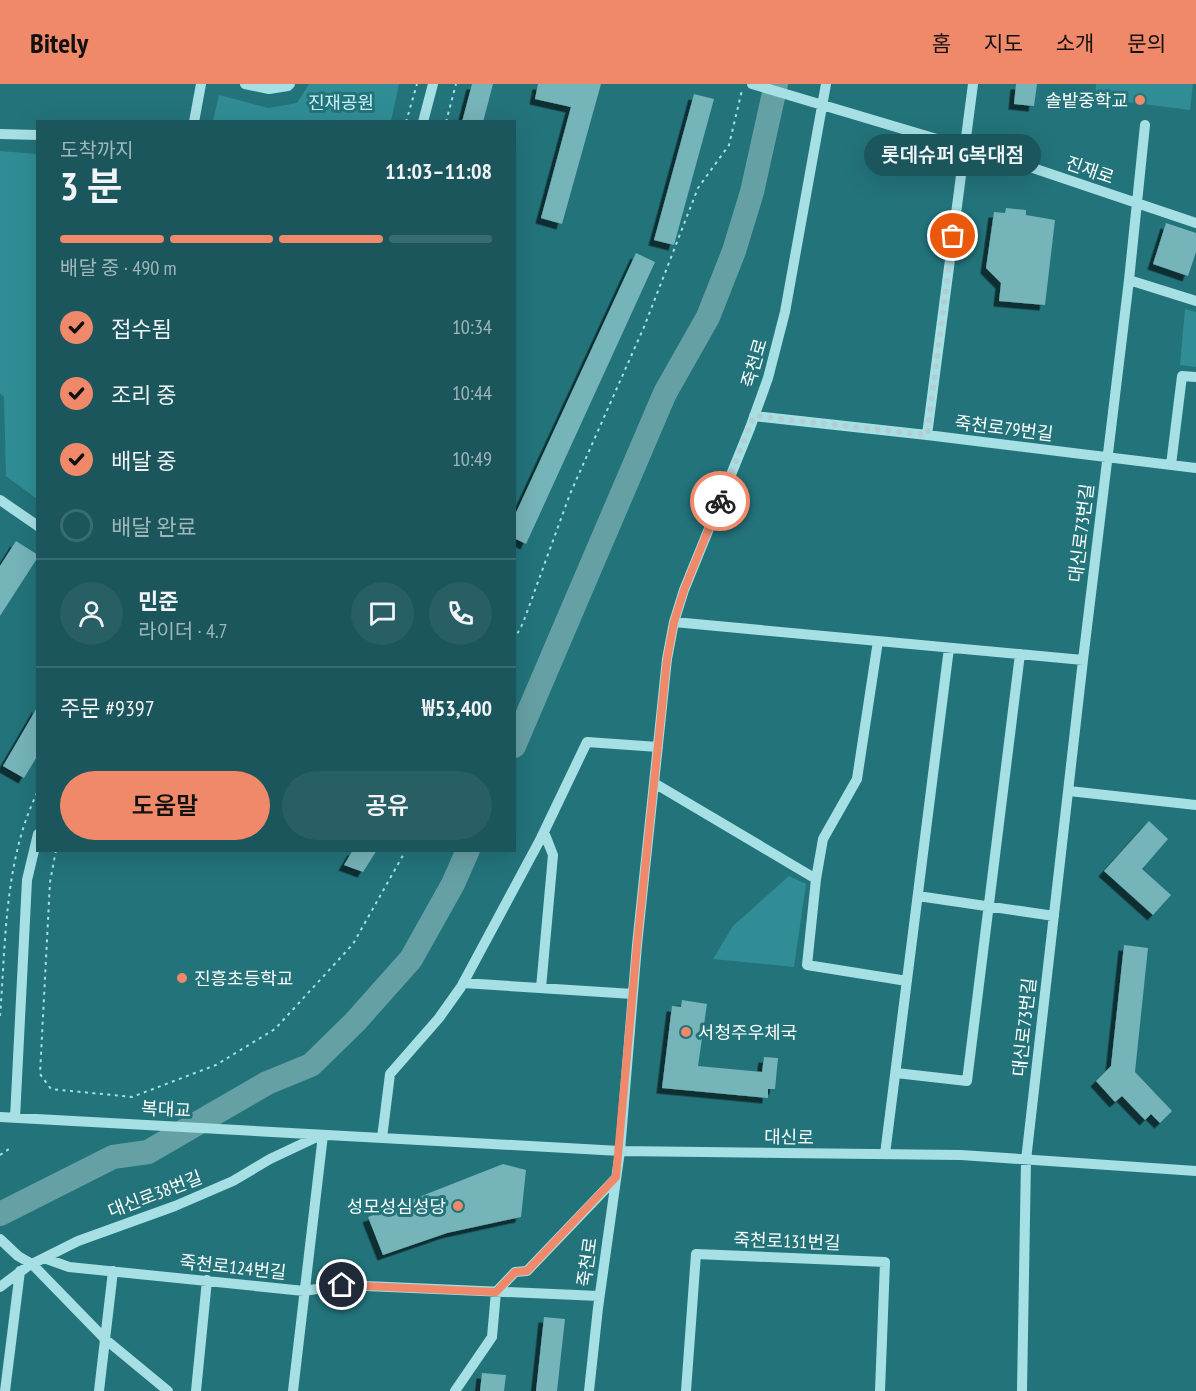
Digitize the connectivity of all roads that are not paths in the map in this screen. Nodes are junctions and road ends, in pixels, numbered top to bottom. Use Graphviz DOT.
graph roads {
  1 [pos="201,84"];
  2 [pos="245,84"];
  3 [pos="290,84"];
  4 [pos="433,84"];
  5 [pos="752,84"];
  6 [pos="826,84"];
  7 [pos="973,84"];
  8 [pos="823,104"];
  9 [pos="194,120"];
  10 [pos="424,120"];
  11 [pos="1145,125"];
  12 [pos="0,134"];
  13 [pos="36,135"];
  14 [pos="965,147"];
  15 [pos="1136,203"];
  16 [pos="1196,223"];
  17 [pos="1129,280"];
  18 [pos="1196,301"];
  19 [pos="1196,377"];
  20 [pos="754,416"];
  21 [pos="927,435"];
  22 [pos="1107,457"];
  23 [pos="1171,465"];
  24 [pos="1196,468"];
  25 [pos="0,500"];
  26 [pos="36,525"];
  27 [pos="674,622"];
  28 [pos="878,641"];
  29 [pos="949,648"];
  30 [pos="1020,654"];
  31 [pos="1083,660"];
  32 [pos="658,747"];
  33 [pos="654,783"];
  34 [pos="1069,791"];
  35 [pos="1196,805"];
  36 [pos="544,832"];
  37 [pos="36,842"];
  38 [pos="816,879"];
  39 [pos="918,897"];
  40 [pos="989,906"];
  41 [pos="1053,916"];
  42 [pos="907,981"];
  43 [pos="463,983"];
  44 [pos="541,988"];
  45 [pos="633,994"];
  46 [pos="896,1073"];
  47 [pos="0,1117"];
  48 [pos="15,1118"];
  49 [pos="319,1134"];
  50 [pos="382,1138"];
  51 [pos="620,1151"];
  52 [pos="885,1154"];
  53 [pos="1026,1160"];
  54 [pos="1196,1171"];
  55 [pos="616,1177"];
  56 [pos="0,1239"];
  57 [pos="44,1258"];
  58 [pos="32,1264"];
  59 [pos="20,1271"];
  60 [pos="113,1272"];
  61 [pos="207,1280"];
  62 [pos="0,1287"];
  63 [pos="304,1291"];
  64 [pos="496,1292"];
  65 [pos="599,1296"];
  66 [pos="105,1339"];
  67 [pos="5,1391"];
  68 [pos="99,1391"];
  69 [pos="168,1391"];
  70 [pos="196,1391"];
  71 [pos="293,1391"];
  72 [pos="455,1391"];
  73 [pos="589,1391"];
  74 [pos="686,1391"];
  75 [pos="880,1391"];
  76 [pos="1023,1391"];
  1 -- 9 [label="street"];
  2 -- 3 [label="street"];
  4 -- 10 [label="street"];
  5 -- 8 [label="street, 진재로"];
  6 -- 8 [label="street, 죽천로"];
  7 -- 14 [label="street"];
  8 -- 14 [label="street, 진재로"];
  8 -- 20 [label="street, 죽천로"];
  11 -- 15 [label="street, 대신로73번길"];
  12 -- 13 [label="street"];
  14 -- 15 [label="street, 진재로"];
  14 -- 21 [label="street"];
  15 -- 16 [label="street, 진재로"];
  15 -- 17 [label="street, 대신로73번길"];
  17 -- 18 [label="street"];
  17 -- 22 [label="street, 대신로73번길"];
  19 -- 23 [label="street"];
  20 -- 21 [label="street, 죽천로79번길"];
  20 -- 27 [label="street, 죽천로"];
  21 -- 22 [label="street, 죽천로79번길"];
  22 -- 23 [label="street, 죽천로79번길"];
  22 -- 31 [label="street, 대신로73번길"];
  23 -- 24 [label="street, 죽천로79번길"];
  25 -- 26 [label="street"];
  27 -- 28 [label="street"];
  27 -- 32 [label="street, 죽천로"];
  28 -- 29 [label="street"];
  28 -- 38 [label="street"];
  29 -- 30 [label="street"];
  29 -- 39 [label="street"];
  30 -- 31 [label="street"];
  30 -- 40 [label="street"];
  31 -- 34 [label="street, 대신로73번길"];
  32 -- 33 [label="street, 죽천로"];
  32 -- 36 [label="street"];
  33 -- 38 [label="street"];
  33 -- 45 [label="street, 죽천로"];
  34 -- 35 [label="street"];
  34 -- 41 [label="street, 대신로73번길"];
  36 -- 43 [label="street"];
  36 -- 44 [label="street"];
  37 -- 48 [label="street"];
  38 -- 42 [label="street"];
  39 -- 40 [label="street"];
  39 -- 42 [label="street"];
  40 -- 41 [label="street"];
  40 -- 46 [label="street"];
  41 -- 53 [label="street, 대신로73번길"];
  42 -- 46 [label="street"];
  43 -- 44 [label="street"];
  43 -- 50 [label="street"];
  44 -- 45 [label="street"];
  45 -- 51 [label="street, 죽천로"];
  46 -- 52 [label="street"];
  47 -- 48 [label="street"];
  48 -- 49 [label="street, 복대교"];
  49 -- 50 [label="street, 대신로"];
  49 -- 57 [label="street, 대신로38번길"];
  49 -- 63 [label="street"];
  50 -- 51 [label="street, 대신로"];
  51 -- 52 [label="street, 대신로"];
  51 -- 55 [label="street, 죽천로"];
  52 -- 53 [label="street, 대신로"];
  53 -- 54 [label="street, 대신로"];
  53 -- 76 [label="street, 대신로73번길"];
  55 -- 64 [label="street"];
  55 -- 65 [label="street, 죽천로"];
  56 -- 58 [label="street"];
  57 -- 58 [label="street, 대신로38번길"];
  57 -- 60 [label="street, 죽천로124번길"];
  58 -- 59 [label="street, 대신로38번길"];
  58 -- 66 [label="street"];
  59 -- 62 [label="street, 대신로38번길"];
  59 -- 67 [label="street"];
  60 -- 61 [label="street, 죽천로124번길"];
  60 -- 66 [label="street"];
  61 -- 63 [label="street, 죽천로124번길"];
  61 -- 70 [label="street"];
  63 -- 64 [label="street, 죽천로124번길"];
  63 -- 71 [label="street"];
  64 -- 65 [label="street, 죽천로124번길"];
  64 -- 72 [label="street"];
  65 -- 73 [label="street, 죽천로"];
  66 -- 68 [label="street"];
  66 -- 69 [label="street"];
  74 -- 75 [label="street, 죽천로131번길"];
}
